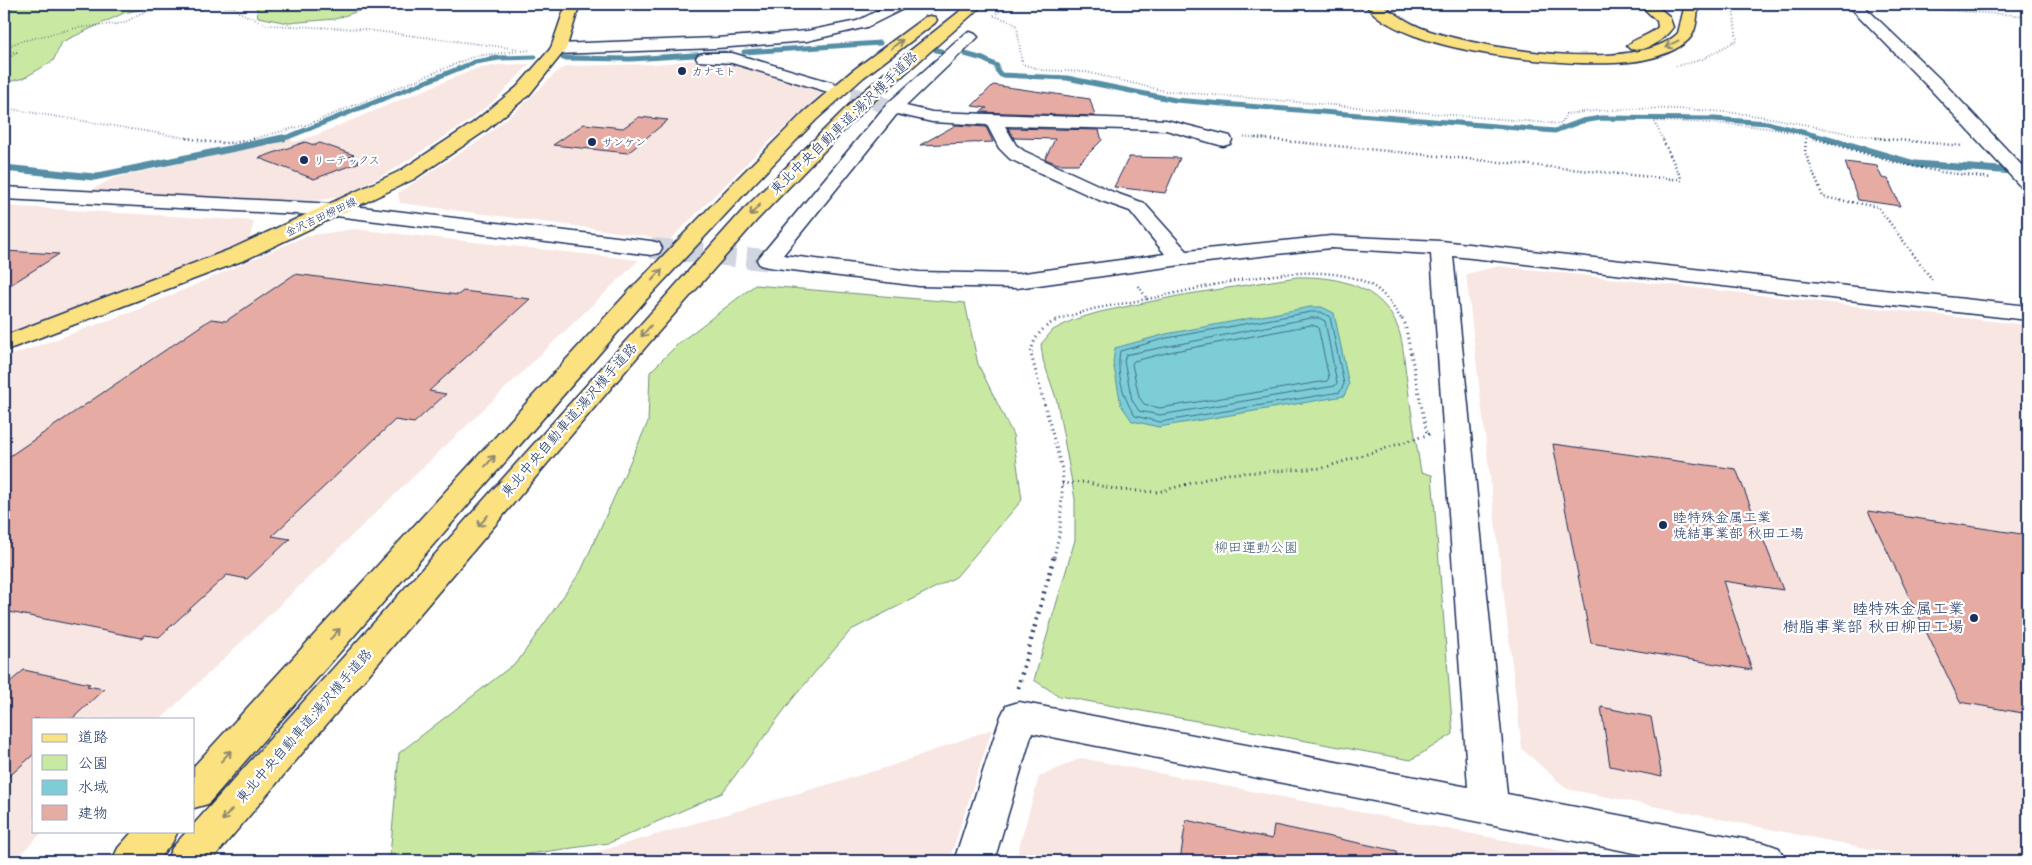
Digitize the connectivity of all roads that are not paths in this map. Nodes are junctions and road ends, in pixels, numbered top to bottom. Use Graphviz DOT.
graph roads {
  1 [pos="573,4"];
  2 [pos="902,4"];
  3 [pos="1372,4"];
  4 [pos="1391,4"];
  5 [pos="1646,4"];
  6 [pos="1692,4"];
  7 [pos="1855,4"];
  8 [pos="944,9"];
  9 [pos="986,10"];
  10 [pos="970,37"];
  11 [pos="560,56"];
  12 [pos="686,60"];
  13 [pos="828,87"];
  14 [pos="893,108"];
  15 [pos="993,119"];
  16 [pos="1223,140"];
  17 [pos="2023,178"];
  18 [pos="4,193"];
  19 [pos="336,210"];
  20 [pos="650,248"];
  21 [pos="1441,248"];
  22 [pos="1181,258"];
  23 [pos="2028,313"];
  24 [pos="4,344"];
  25 [pos="195,791"];
  26 [pos="1489,807"];
  27 [pos="157,832"];
  28 [pos="132,861"];
  29 [pos="186,861"];
  30 [pos="974,861"];
  31 [pos="1765,861"];
  1 -- 11 [label="main road, 金沢吉田柳田線"];
  2 -- 11 [label="street"];
  6 -- 3 [label="main road, one-way"];
  4 -- 5 [label="main road"];
  7 -- 17 [label="street"];
  25 -- 8 [label="main road, 東北中央自動車道;湯沢横手道路, one-way"];
  9 -- 29 [label="main road, 東北中央自動車道;湯沢横手道路, one-way"];
  10 -- 14 [label="street"];
  11 -- 19 [label="main road, 金沢吉田柳田線"];
  12 -- 13 [label="street"];
  14 -- 15 [label="street"];
  14 -- 22 [label="street"];
  15 -- 16 [label="street"];
  15 -- 22 [label="street"];
  18 -- 19 [label="street"];
  19 -- 20 [label="street"];
  19 -- 24 [label="main road, 金沢吉田柳田線"];
  21 -- 22 [label="street"];
  21 -- 23 [label="street"];
  21 -- 26 [label="street"];
  26 -- 30 [label="street"];
  26 -- 31 [label="street"];
  27 -- 28 [label="main road"];
}
